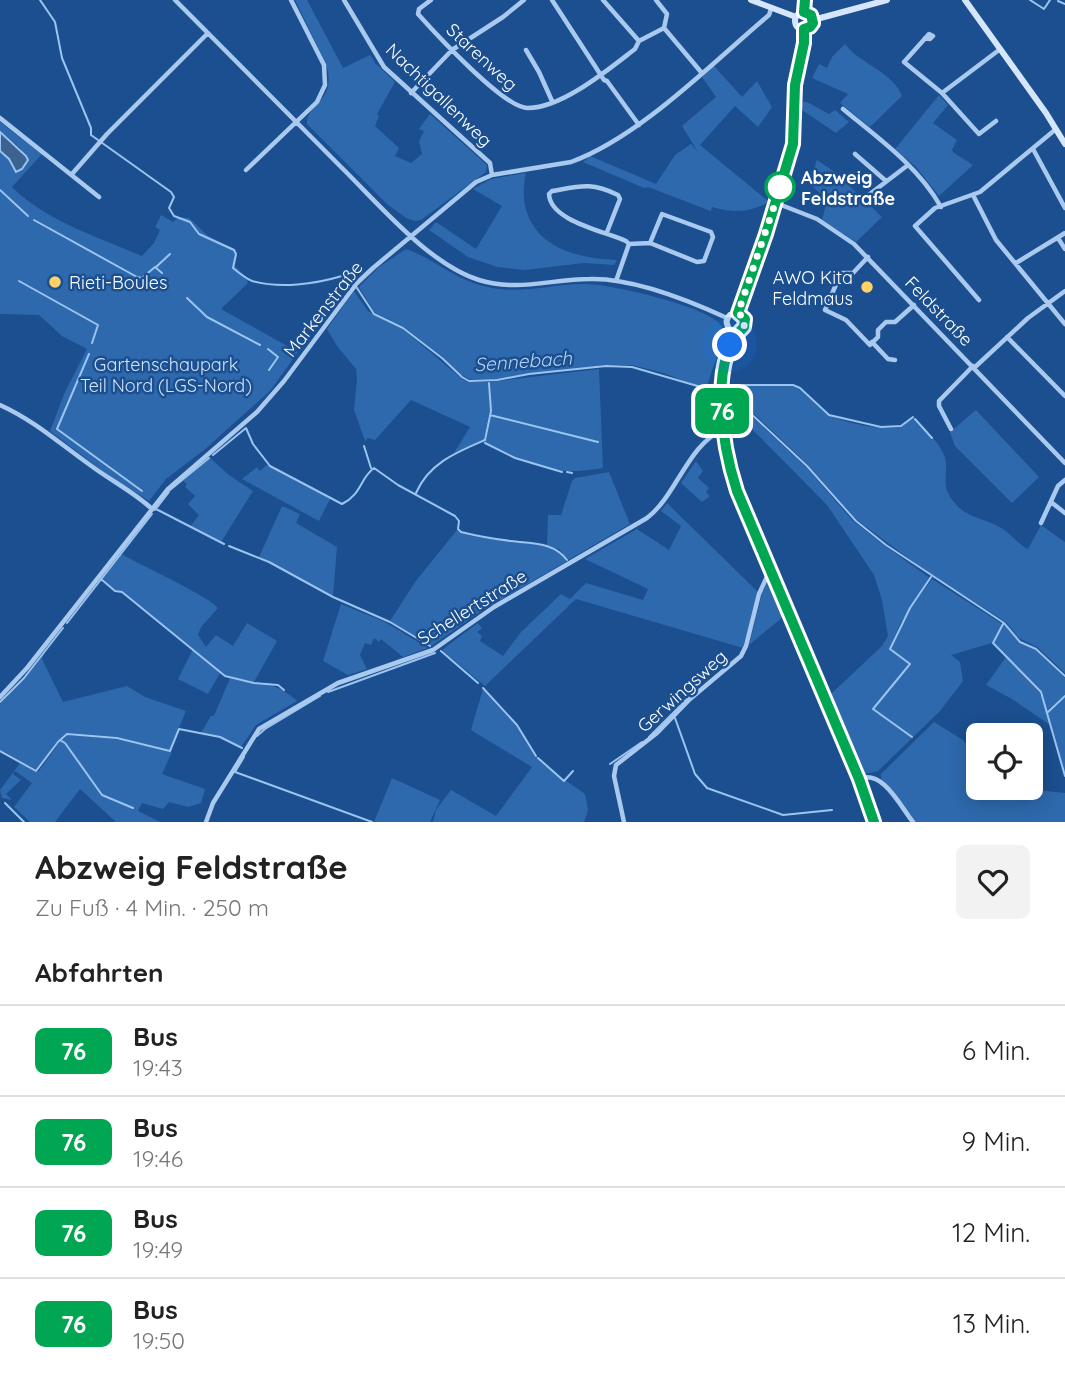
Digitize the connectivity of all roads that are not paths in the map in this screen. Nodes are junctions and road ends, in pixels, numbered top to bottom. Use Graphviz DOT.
graph roads {
  1 [pos="175,0"];
  2 [pos="291,0"];
  3 [pos="344,0"];
  4 [pos="431,0"];
  5 [pos="524,0"];
  6 [pos="552,0"];
  7 [pos="603,0"];
  8 [pos="656,0"];
  9 [pos="751,0"];
  10 [pos="805,0"];
  11 [pos="887,0"];
  12 [pos="965,0"];
  13 [pos="771,9"];
  14 [pos="804,12"];
  15 [pos="796,17"];
  16 [pos="813,20"];
  17 [pos="664,28"];
  18 [pos="804,29"];
  19 [pos="208,33"];
  20 [pos="925,38"];
  21 [pos="639,41"];
  22 [pos="452,50"];
  23 [pos="526,50"];
  24 [pos="999,50"];
  25 [pos="701,72"];
  26 [pos="601,76"];
  27 [pos="411,93"];
  28 [pos="942,93"];
  29 [pos="552,101"];
  30 [pos="843,109"];
  31 [pos="0,118"];
  32 [pos="996,121"];
  33 [pos="297,122"];
  34 [pos="639,125"];
  35 [pos="1065,126"];
  36 [pos="1057,131"];
  37 [pos="1065,144"];
  38 [pos="1033,149"];
  39 [pos="855,155"];
  40 [pos="908,164"];
  41 [pos="246,170"];
  42 [pos="72,174"];
  43 [pos="492,175"];
  44 [pos="886,181"];
  45 [pos="973,195"];
  46 [pos="99,197"];
  47 [pos="866,197"];
  48 [pos="776,203"];
  49 [pos="941,206"];
  50 [pos="1065,208"];
  51 [pos="607,232"];
  52 [pos="1065,233"];
  53 [pos="412,236"];
  54 [pos="1058,238"];
  55 [pos="650,243"];
  56 [pos="629,244"];
  57 [pos="1065,249"];
  58 [pos="868,257"];
  59 [pos="1016,263"];
  60 [pos="616,281"];
  61 [pos="1065,291"];
  62 [pos="978,300"];
  63 [pos="1047,302"];
  64 [pos="914,305"];
  65 [pos="738,313"];
  66 [pos="727,318"];
  67 [pos="1065,324"];
  68 [pos="734,331"];
  69 [pos="1007,337"];
  70 [pos="872,342"];
  71 [pos="895,360"];
  72 [pos="973,367"];
  73 [pos="1065,396"];
  74 [pos="0,405"];
  75 [pos="951,429"];
  76 [pos="723,430"];
  77 [pos="1065,463"];
  78 [pos="1065,480"];
  79 [pos="1051,502"];
  80 [pos="152,509"];
  81 [pos="1065,513"];
  82 [pos="1041,523"];
  83 [pos="770,570"];
  84 [pos="0,697"];
  85 [pos="859,779"];
  86 [pos="206,822"];
  87 [pos="624,822"];
  88 [pos="874,822"];
  89 [pos="913,822"];
  1 -- 19 [label="street"];
  2 -- 33 [label="street"];
  3 -- 27 [label="street, Nachtigallenweg"];
  4 -- 22 [label="street, Starenweg"];
  5 -- 22 [label="street"];
  6 -- 26 [label="street"];
  7 -- 21 [label="street"];
  8 -- 17 [label="street"];
  9 -- 13 [label="street"];
  10 -- 14 [label="street"];
  11 -- 16 [label="street"];
  12 -- 24 [label="street"];
  13 -- 15 [label="street"];
  13 -- 25 [label="street, Markenstraße"];
  14 -- 15 [label="street"];
  14 -- 16 [label="street"];
  15 -- 18 [label="street"];
  16 -- 18 [label="street"];
  17 -- 21 [label="street, Starenweg"];
  17 -- 25 [label="street"];
  18 -- 48 [label="street"];
  19 -- 33 [label="street"];
  19 -- 42 [label="street"];
  20 -- 28 [label="street"];
  21 -- 26 [label="street, Starenweg"];
  22 -- 27 [label="street"];
  22 -- 29 [label="street, Starenweg"];
  23 -- 29 [label="street, Starenweg"];
  24 -- 28 [label="street"];
  24 -- 36 [label="street"];
  25 -- 34 [label="street, Markenstraße"];
  26 -- 29 [label="street, Starenweg"];
  26 -- 34 [label="street"];
  27 -- 43 [label="street, Nachtigallenweg"];
  28 -- 32 [label="street"];
  30 -- 40 [label="street"];
  31 -- 42 [label="street"];
  33 -- 41 [label="street"];
  33 -- 53 [label="street"];
  34 -- 43 [label="street, Markenstraße"];
  35 -- 36 [label="street"];
  36 -- 37 [label="street"];
  36 -- 38 [label="street"];
  38 -- 45 [label="street"];
  38 -- 50 [label="street"];
  39 -- 44 [label="street"];
  40 -- 44 [label="street"];
  40 -- 49 [label="street"];
  42 -- 46 [label="street"];
  43 -- 53 [label="street, Markenstraße"];
  44 -- 47 [label="street"];
  45 -- 49 [label="street"];
  45 -- 59 [label="street"];
  48 -- 58 [label="street, Feldstraße"];
  48 -- 65 [label="street"];
  49 -- 62 [label="street"];
  51 -- 51 [label="street"];
  51 -- 56 [label="street"];
  52 -- 54 [label="street"];
  53 -- 60 [label="street"];
  53 -- 80 [label="street, Markenstraße"];
  54 -- 57 [label="street"];
  54 -- 59 [label="street"];
  55 -- 55 [label="street"];
  55 -- 56 [label="street"];
  56 -- 60 [label="street"];
  58 -- 64 [label="street, Feldstraße"];
  58 -- 70 [label="street"];
  59 -- 63 [label="street"];
  60 -- 66 [label="street"];
  61 -- 63 [label="street"];
  63 -- 67 [label="street"];
  63 -- 69 [label="street"];
  64 -- 70 [label="street"];
  64 -- 72 [label="street, Feldstraße"];
  65 -- 66 [label="street"];
  65 -- 68 [label="street"];
  66 -- 68 [label="street"];
  68 -- 76 [label="street"];
  69 -- 72 [label="street"];
  69 -- 73 [label="street"];
  70 -- 71 [label="street"];
  72 -- 75 [label="street"];
  72 -- 77 [label="street, Feldstraße"];
  74 -- 80 [label="street"];
  76 -- 83 [label="street"];
  76 -- 86 [label="street, Schellertstraße"];
  78 -- 79 [label="street"];
  79 -- 81 [label="street"];
  79 -- 82 [label="street"];
  80 -- 84 [label="street, Markenstraße"];
  83 -- 85 [label="street"];
  83 -- 87 [label="street, Gerwingsweg"];
  85 -- 88 [label="street"];
  85 -- 89 [label="street"];
}
